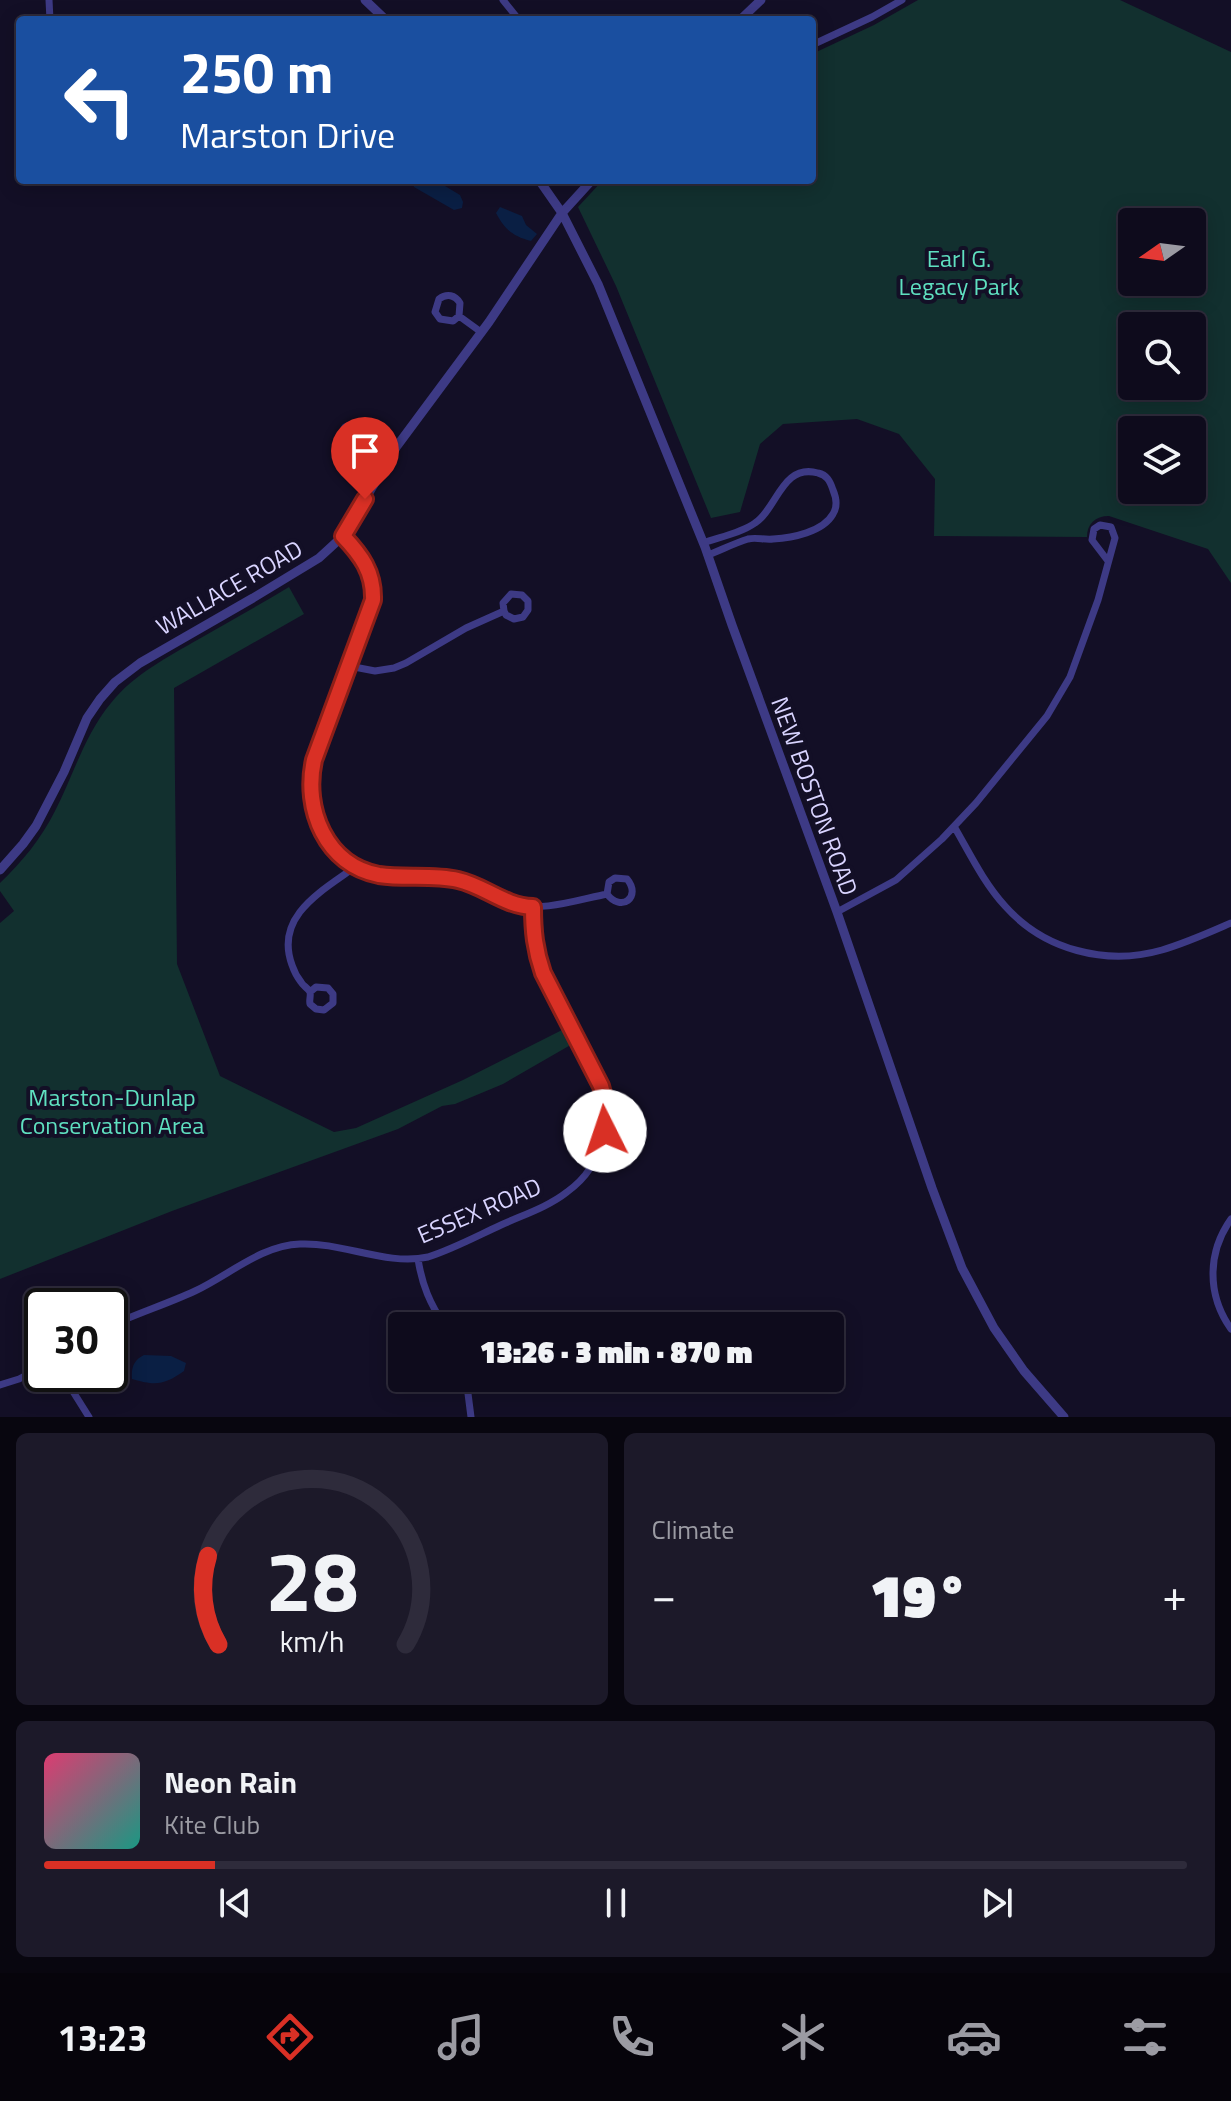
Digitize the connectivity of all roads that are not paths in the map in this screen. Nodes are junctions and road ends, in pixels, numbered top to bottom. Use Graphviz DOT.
graph roads {
  1 [pos="365,0"];
  2 [pos="503,0"];
  3 [pos="761,0"];
  4 [pos="902,0"];
  5 [pos="382,16"];
  6 [pos="516,16"];
  7 [pos="744,16"];
  8 [pos="816,43"];
  9 [pos="542,184"];
  10 [pos="588,184"];
  11 [pos="562,213"];
  12 [pos="459,316"];
  13 [pos="481,332"];
  14 [pos="365,444"];
  15 [pos="389,460"];
  16 [pos="343,536"];
  17 [pos="703,543"];
  18 [pos="708,555"];
  19 [pos="1108,561"];
  20 [pos="504,611"];
  21 [pos="349,666"];
  22 [pos="955,828"];
  23 [pos="355,867"];
  24 [pos="0,870"];
  25 [pos="607,894"];
  26 [pos="533,907"];
  27 [pos="837,912"];
  28 [pos="1231,923"];
  29 [pos="310,992"];
  30 [pos="1231,1219"];
  31 [pos="418,1259"];
  32 [pos="435,1312"];
  33 [pos="128,1318"];
  34 [pos="1231,1329"];
  35 [pos="24,1376"];
  36 [pos="0,1385"];
  37 [pos="73,1392"];
  38 [pos="468,1392"];
  39 [pos="89,1417"];
  40 [pos="471,1417"];
  41 [pos="1064,1417"];
  1 -- 5 [label="street"];
  2 -- 6 [label="street"];
  3 -- 7 [label="street"];
  4 -- 8 [label="street"];
  9 -- 11 [label="street, NEW BOSTON ROAD"];
  10 -- 11 [label="street, WALLACE ROAD"];
  11 -- 13 [label="street, WALLACE ROAD"];
  11 -- 17 [label="street, NEW BOSTON ROAD"];
  12 -- 13 [label="street"];
  13 -- 15 [label="street, WALLACE ROAD"];
  14 -- 15 [label="street"];
  15 -- 16 [label="street, WALLACE ROAD"];
  16 -- 21 [label="street"];
  16 -- 24 [label="street, WALLACE ROAD"];
  17 -- 18 [label="street, NEW BOSTON ROAD"];
  17 -- 18 [label="street"];
  18 -- 27 [label="street, NEW BOSTON ROAD"];
  19 -- 19 [label="street"];
  19 -- 22 [label="street"];
  20 -- 21 [label="street"];
  21 -- 23 [label="street"];
  22 -- 27 [label="street"];
  22 -- 28 [label="street"];
  23 -- 26 [label="street"];
  23 -- 29 [label="street"];
  25 -- 26 [label="street"];
  26 -- 31 [label="street, ESSEX ROAD"];
  27 -- 41 [label="street, NEW BOSTON ROAD"];
  30 -- 34 [label="street"];
  31 -- 32 [label="street"];
  31 -- 33 [label="street, ESSEX ROAD"];
  35 -- 36 [label="street"];
  37 -- 39 [label="street"];
  38 -- 40 [label="street"];
}
